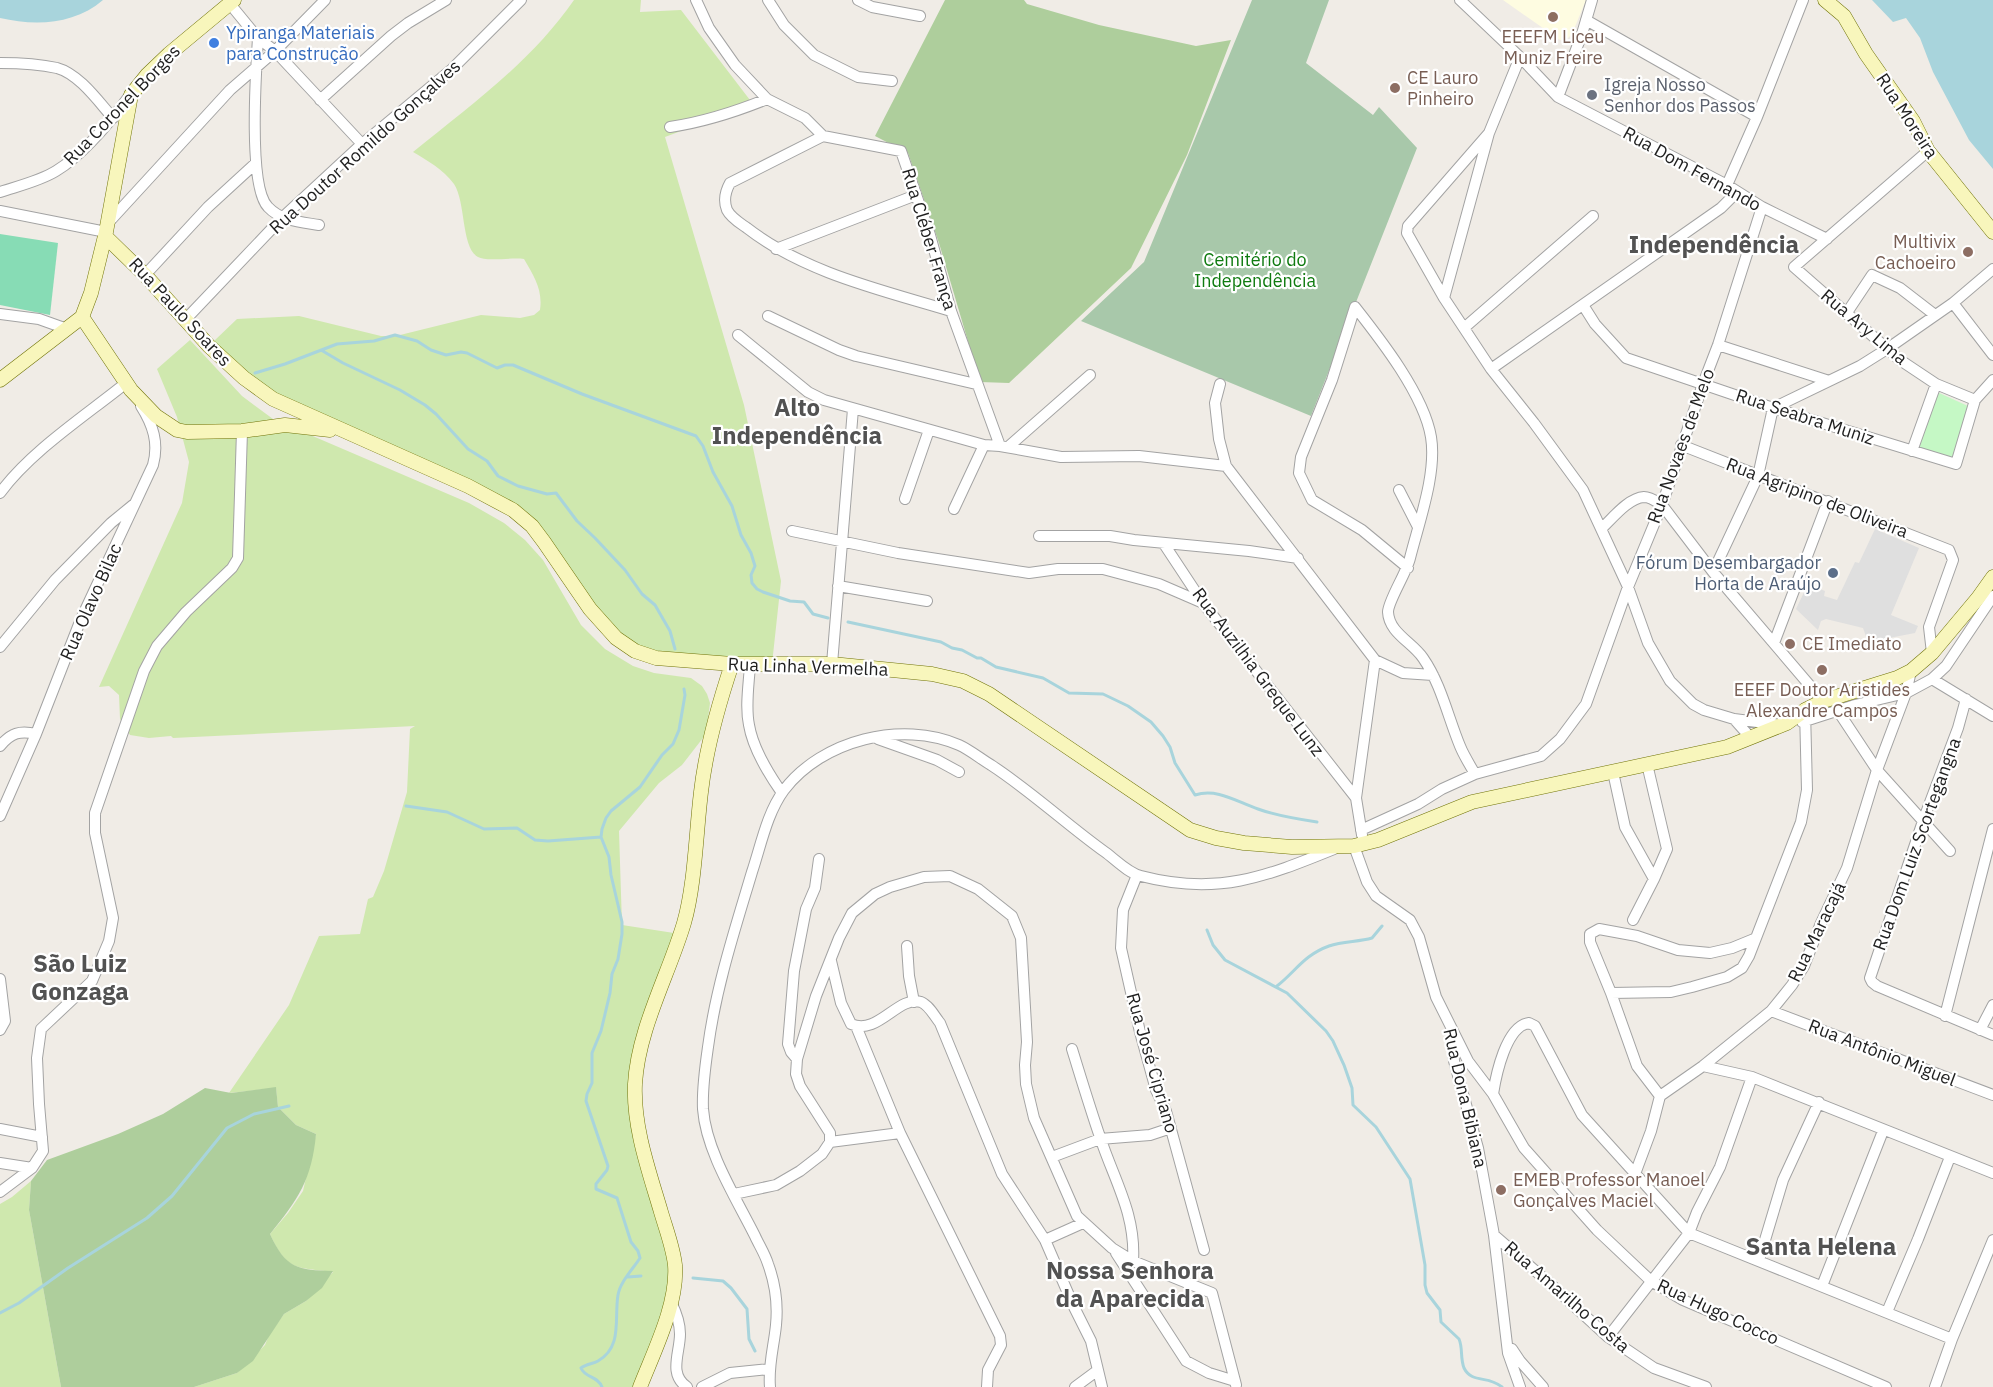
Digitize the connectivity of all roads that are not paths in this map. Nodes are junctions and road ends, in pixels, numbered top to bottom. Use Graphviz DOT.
graph roads {
  1 [pos="325,0"];
  2 [pos="446,0"];
  3 [pos="521,0"];
  4 [pos="696,0"];
  5 [pos="768,0"];
  6 [pos="858,0"];
  7 [pos="1460,0"];
  8 [pos="1592,0"];
  9 [pos="1803,0"];
  10 [pos="1824,0"];
  11 [pos="232,2"];
  12 [pos="920,16"];
  13 [pos="1586,20"];
  14 [pos="258,38"];
  15 [pos="275,51"];
  16 [pos="1520,57"];
  17 [pos="0,63"];
  18 [pos="256,67"];
  19 [pos="892,81"];
  20 [pos="130,95"];
  21 [pos="1558,97"];
  22 [pos="767,99"];
  23 [pos="320,100"];
  24 [pos="1756,117"];
  25 [pos="113,118"];
  26 [pos="670,127"];
  27 [pos="1489,133"];
  28 [pos="823,136"];
  29 [pos="362,144"];
  30 [pos="1928,151"];
  31 [pos="256,163"];
  32 [pos="1727,185"];
  33 [pos="0,192"];
  34 [pos="1737,192"];
  35 [pos="916,195"];
  36 [pos="1762,207"];
  37 [pos="0,211"];
  38 [pos="1593,216"];
  39 [pos="282,218"];
  40 [pos="319,225"];
  41 [pos="106,230"];
  42 [pos="1993,232"];
  43 [pos="1827,239"];
  44 [pos="776,249"];
  45 [pos="1993,269"];
  46 [pos="145,275"];
  47 [pos="1444,298"];
  48 [pos="1953,303"];
  49 [pos="1583,305"];
  50 [pos="951,311"];
  51 [pos="0,314"];
  52 [pos="1846,314"];
  53 [pos="1935,315"];
  54 [pos="768,316"];
  55 [pos="82,317"];
  56 [pos="185,320"];
  57 [pos="1464,328"];
  58 [pos="67,329"];
  59 [pos="738,335"];
  60 [pos="1718,345"];
  61 [pos="1887,349"];
  62 [pos="1993,355"];
  63 [pos="1491,369"];
  64 [pos="1090,375"];
  65 [pos="0,380"];
  66 [pos="1993,380"];
  67 [pos="1826,381"];
  68 [pos="976,384"];
  69 [pos="1220,384"];
  70 [pos="1703,384"];
  71 [pos="1936,384"];
  72 [pos="129,386"];
  73 [pos="1975,400"];
  74 [pos="1773,408"];
  75 [pos="853,409"];
  76 [pos="929,430"];
  77 [pos="242,431"];
  78 [pos="353,433"];
  79 [pos="984,445"];
  80 [pos="1682,446"];
  81 [pos="1004,447"];
  82 [pos="1912,451"];
  83 [pos="1226,466"];
  84 [pos="1758,476"];
  85 [pos="1399,490"];
  86 [pos="0,493"];
  87 [pos="905,499"];
  88 [pos="137,500"];
  89 [pos="1828,501"];
  90 [pos="1662,505"];
  91 [pos="954,509"];
  92 [pos="1418,527"];
  93 [pos="1601,529"];
  94 [pos="792,531"];
  95 [pos="1039,536"];
  96 [pos="842,541"];
  97 [pos="1164,544"];
  98 [pos="1298,558"];
  99 [pos="1408,568"];
  100 [pos="1713,572"];
  101 [pos="1993,577"];
  102 [pos="838,586"];
  103 [pos="1993,586"];
  104 [pos="1628,587"];
  105 [pos="1985,598"];
  106 [pos="927,601"];
  107 [pos="1203,603"];
  108 [pos="1,643"];
  109 [pos="1774,643"];
  110 [pos="1932,653"];
  111 [pos="1375,660"];
  112 [pos="732,664"];
  113 [pos="750,664"];
  114 [pos="832,664"];
  115 [pos="1911,671"];
  116 [pos="1433,675"];
  117 [pos="1932,679"];
  118 [pos="1906,693"];
  119 [pos="1966,699"];
  120 [pos="1823,701"];
  121 [pos="1838,711"];
  122 [pos="1806,716"];
  123 [pos="1993,716"];
  124 [pos="1734,719"];
  125 [pos="1784,724"];
  126 [pos="36,734"];
  127 [pos="1750,737"];
  128 [pos="874,738"];
  129 [pos="0,746"];
  130 [pos="1647,764"];
  131 [pos="1877,770"];
  132 [pos="959,772"];
  133 [pos="1613,772"];
  134 [pos="1475,774"];
  135 [pos="782,793"];
  136 [pos="1356,798"];
  137 [pos="0,816"];
  138 [pos="1923,821"];
  139 [pos="1993,829"];
  140 [pos="1360,840"];
  141 [pos="1991,846"];
  142 [pos="1337,847"];
  143 [pos="1950,851"];
  144 [pos="819,860"];
  145 [pos="1137,876"];
  146 [pos="1654,879"];
  147 [pos="1633,920"];
  148 [pos="1754,939"];
  149 [pos="907,946"];
  150 [pos="831,961"];
  151 [pos="0,980"];
  152 [pos="1611,993"];
  153 [pos="914,1002"];
  154 [pos="1993,1005"];
  155 [pos="1771,1011"];
  156 [pos="1945,1016"];
  157 [pos="856,1026"];
  158 [pos="1451,1027"];
  159 [pos="0,1030"];
  160 [pos="1980,1030"];
  161 [pos="1993,1035"];
  162 [pos="1072,1049"];
  163 [pos="797,1059"];
  164 [pos="1703,1066"];
  165 [pos="1752,1077"];
  166 [pos="1493,1094"];
  167 [pos="1993,1095"];
  168 [pos="1660,1096"];
  169 [pos="1819,1102"];
  170 [pos="1171,1128"];
  171 [pos="0,1129"];
  172 [pos="1883,1131"];
  173 [pos="900,1133"];
  174 [pos="42,1137"];
  175 [pos="1100,1139"];
  176 [pos="830,1142"];
  177 [pos="1052,1157"];
  178 [pos="1950,1157"];
  179 [pos="0,1163"];
  180 [pos="32,1168"];
  181 [pos="1993,1173"];
  182 [pos="1635,1174"];
  183 [pos="0,1192"];
  184 [pos="734,1194"];
  185 [pos="1083,1223"];
  186 [pos="1689,1233"];
  187 [pos="1494,1235"];
  188 [pos="1045,1240"];
  189 [pos="1993,1240"];
  190 [pos="1112,1248"];
  191 [pos="1203,1250"];
  192 [pos="1759,1260"];
  193 [pos="1132,1261"];
  194 [pos="1651,1281"];
  195 [pos="1822,1286"];
  196 [pos="671,1302"];
  197 [pos="1887,1311"];
  198 [pos="1608,1337"];
  199 [pos="1952,1339"];
  200 [pos="1507,1341"];
  201 [pos="769,1369"];
  202 [pos="1098,1370"];
  203 [pos="1236,1384"];
  204 [pos="640,1387"];
  205 [pos="687,1387"];
  206 [pos="702,1387"];
  207 [pos="770,1387"];
  208 [pos="987,1387"];
  209 [pos="1075,1387"];
  210 [pos="1102,1387"];
  211 [pos="1520,1387"];
  212 [pos="1543,1387"];
  213 [pos="1706,1387"];
  214 [pos="1886,1387"];
  215 [pos="1935,1387"];
  1 -- 15 [label="street"];
  2 -- 23 [label="street"];
  3 -- 29 [label="street, Rua Doutor Romildo Gonçalves"];
  4 -- 22 [label="street"];
  5 -- 19 [label="street"];
  6 -- 12 [label="street"];
  7 -- 16 [label="street, Rua Dom Fernando"];
  8 -- 13 [label="street"];
  9 -- 24 [label="street"];
  10 -- 30 [label="street, Rua Moreira"];
  11 -- 14 [label="street"];
  11 -- 20 [label="street, Rua Coronel Borges"];
  13 -- 21 [label="street"];
  13 -- 24 [label="street"];
  14 -- 15 [label="street"];
  14 -- 18 [label="street"];
  15 -- 18 [label="street"];
  15 -- 23 [label="street"];
  16 -- 21 [label="street, Rua Dom Fernando"];
  16 -- 27 [label="street"];
  17 -- 25 [label="street"];
  18 -- 31 [label="street"];
  18 -- 41 [label="street"];
  20 -- 25 [label="street, Rua Coronel Borges"];
  20 -- 41 [label="street"];
  21 -- 32 [label="street, Rua Dom Fernando"];
  22 -- 26 [label="street"];
  22 -- 28 [label="street"];
  23 -- 29 [label="street"];
  24 -- 32 [label="street"];
  25 -- 33 [label="street, Rua Coronel Borges"];
  27 -- 47 [label="street"];
  27 -- 47 [label="street"];
  28 -- 35 [label="street, Rua Cléber França"];
  28 -- 44 [label="street"];
  29 -- 39 [label="street, Rua Doutor Romildo Gonçalves"];
  30 -- 42 [label="street, Rua Moreira"];
  30 -- 43 [label="street"];
  31 -- 39 [label="street"];
  31 -- 46 [label="street"];
  32 -- 34 [label="street, Rua Dom Fernando"];
  34 -- 36 [label="street, Rua Dom Fernando"];
  34 -- 49 [label="street"];
  35 -- 44 [label="street"];
  35 -- 50 [label="street, Rua Cléber França"];
  36 -- 43 [label="street, Rua Dom Fernando"];
  36 -- 60 [label="street, Rua Novaes de Melo"];
  37 -- 41 [label="street"];
  38 -- 57 [label="street"];
  39 -- 40 [label="street"];
  39 -- 56 [label="street, Rua Doutor Romildo Gonçalves"];
  41 -- 46 [label="street, Rua Paulo Soares"];
  41 -- 55 [label="street"];
  43 -- 52 [label="street, Rua Ary Lima"];
  44 -- 50 [label="street"];
  45 -- 48 [label="street"];
  46 -- 56 [label="street, Rua Paulo Soares"];
  47 -- 57 [label="street"];
  48 -- 53 [label="street"];
  48 -- 62 [label="street"];
  49 -- 63 [label="street"];
  49 -- 70 [label="street, Rua Seabra Muniz"];
  50 -- 68 [label="street, Rua Cléber França"];
  51 -- 58 [label="street"];
  52 -- 53 [label="street"];
  52 -- 61 [label="street, Rua Ary Lima"];
  53 -- 61 [label="street"];
  54 -- 68 [label="street"];
  55 -- 58 [label="street"];
  55 -- 72 [label="street, Rua Olavo Bilac"];
  56 -- 78 [label="street, Rua Paulo Soares"];
  57 -- 63 [label="street"];
  58 -- 65 [label="street"];
  59 -- 75 [label="street"];
  60 -- 67 [label="street"];
  60 -- 70 [label="street, Rua Novaes de Melo"];
  61 -- 67 [label="street"];
  61 -- 71 [label="street, Rua Ary Lima"];
  63 -- 93 [label="street"];
  64 -- 81 [label="street"];
  66 -- 73 [label="street"];
  67 -- 74 [label="street"];
  68 -- 81 [label="street, Rua Cléber França"];
  69 -- 83 [label="street"];
  70 -- 74 [label="street, Rua Seabra Muniz"];
  70 -- 80 [label="street, Rua Novaes de Melo"];
  71 -- 73 [label="street, Rua Ary Lima"];
  71 -- 82 [label="street"];
  72 -- 77 [label="street, Rua Olavo Bilac"];
  72 -- 86 [label="street"];
  72 -- 88 [label="street, Rua Olavo Bilac"];
  73 -- 82 [label="street, Rua Seabra Muniz"];
  74 -- 82 [label="street, Rua Seabra Muniz"];
  74 -- 84 [label="street"];
  75 -- 76 [label="street"];
  75 -- 96 [label="street"];
  76 -- 79 [label="street"];
  76 -- 87 [label="street"];
  77 -- 78 [label="street, Rua Olavo Bilac"];
  77 -- 174 [label="street"];
  78 -- 112 [label="street, Rua Linha Vermelha"];
  79 -- 81 [label="street"];
  79 -- 91 [label="street"];
  80 -- 84 [label="street, Rua Agripino de Oliveira"];
  80 -- 90 [label="street, Rua Novaes de Melo"];
  81 -- 83 [label="street"];
  83 -- 98 [label="street"];
  84 -- 89 [label="street, Rua Agripino de Oliveira"];
  84 -- 100 [label="street"];
  85 -- 92 [label="street"];
  88 -- 108 [label="street"];
  88 -- 126 [label="street, Rua Olavo Bilac"];
  89 -- 109 [label="street"];
  89 -- 110 [label="street, Rua Agripino de Oliveira"];
  90 -- 93 [label="street"];
  90 -- 100 [label="street"];
  90 -- 104 [label="street, Rua Novaes de Melo"];
  92 -- 99 [label="street"];
  92 -- 99 [label="street"];
  93 -- 104 [label="street"];
  94 -- 96 [label="street"];
  95 -- 97 [label="street"];
  96 -- 102 [label="street"];
  96 -- 107 [label="street"];
  97 -- 98 [label="street"];
  97 -- 107 [label="street, Rua Auzilhia Greque Lunz"];
  98 -- 111 [label="street"];
  99 -- 116 [label="street"];
  100 -- 109 [label="street"];
  101 -- 105 [label="street, Rua Linha Vermelha"];
  102 -- 106 [label="street"];
  102 -- 114 [label="street"];
  103 -- 105 [label="street"];
  104 -- 124 [label="street"];
  104 -- 134 [label="street, Rua Novaes de Melo"];
  105 -- 110 [label="street, Rua Linha Vermelha"];
  105 -- 117 [label="street"];
  107 -- 136 [label="street, Rua Auzilhia Greque Lunz"];
  109 -- 120 [label="street"];
  110 -- 115 [label="street, Rua Linha Vermelha"];
  111 -- 116 [label="street"];
  111 -- 136 [label="street"];
  112 -- 113 [label="street, Rua Linha Vermelha"];
  112 -- 196 [label="street"];
  113 -- 114 [label="street, Rua Linha Vermelha"];
  113 -- 135 [label="street"];
  114 -- 142 [label="street, Rua Linha Vermelha"];
  115 -- 118 [label="street, Rua Maracajá"];
  115 -- 120 [label="street, Rua Linha Vermelha"];
  116 -- 134 [label="street"];
  117 -- 118 [label="street"];
  117 -- 119 [label="street"];
  118 -- 121 [label="street"];
  118 -- 131 [label="street, Rua Maracajá"];
  119 -- 123 [label="street"];
  119 -- 138 [label="street, Rua Dom Luiz Scortegangna"];
  120 -- 122 [label="street, Rua Linha Vermelha"];
  121 -- 122 [label="street"];
  121 -- 131 [label="street"];
  122 -- 125 [label="street, Rua Linha Vermelha"];
  122 -- 148 [label="street"];
  124 -- 125 [label="street"];
  124 -- 127 [label="street"];
  125 -- 127 [label="street, Rua Linha Vermelha"];
  126 -- 129 [label="street"];
  126 -- 137 [label="street, Rua Olavo Bilac"];
  127 -- 130 [label="street, Rua Linha Vermelha"];
  128 -- 132 [label="street"];
  128 -- 135 [label="street"];
  128 -- 145 [label="street"];
  130 -- 133 [label="street, Rua Linha Vermelha"];
  130 -- 146 [label="street"];
  131 -- 138 [label="street"];
  131 -- 155 [label="street, Rua Maracajá"];
  133 -- 140 [label="street, Rua Linha Vermelha"];
  133 -- 146 [label="street"];
  134 -- 140 [label="street, Rua Novaes de Melo"];
  135 -- 184 [label="street"];
  136 -- 140 [label="street, Rua Dona Bibiana"];
  138 -- 143 [label="street"];
  138 -- 156 [label="street, Rua Dom Luiz Scortegangna"];
  139 -- 141 [label="street"];
  140 -- 142 [label="street, Rua Linha Vermelha"];
  140 -- 158 [label="street, Rua Dona Bibiana"];
  141 -- 156 [label="street"];
  142 -- 145 [label="street"];
  144 -- 163 [label="street"];
  145 -- 170 [label="street, Rua José Cipriano"];
  146 -- 147 [label="street"];
  148 -- 152 [label="street"];
  148 -- 152 [label="street"];
  149 -- 153 [label="street"];
  150 -- 157 [label="street"];
  150 -- 163 [label="street"];
  150 -- 177 [label="street"];
  151 -- 159 [label="street"];
  152 -- 168 [label="street"];
  153 -- 157 [label="street"];
  153 -- 188 [label="street"];
  154 -- 160 [label="street"];
  155 -- 164 [label="street, Rua Maracajá"];
  155 -- 167 [label="street, Rua Antônio Miguel"];
  156 -- 160 [label="street"];
  157 -- 173 [label="street"];
  158 -- 166 [label="street, Rua Hugo Cocco"];
  158 -- 187 [label="street, Rua Dona Bibiana"];
  160 -- 161 [label="street"];
  162 -- 175 [label="street"];
  163 -- 176 [label="street"];
  164 -- 165 [label="street"];
  164 -- 168 [label="street, Rua Maracajá"];
  165 -- 169 [label="street"];
  165 -- 186 [label="street"];
  166 -- 182 [label="street"];
  166 -- 194 [label="street, Rua Hugo Cocco"];
  168 -- 182 [label="street"];
  169 -- 172 [label="street"];
  169 -- 192 [label="street"];
  170 -- 175 [label="street"];
  170 -- 191 [label="street, Rua José Cipriano"];
  171 -- 174 [label="street"];
  172 -- 178 [label="street"];
  172 -- 195 [label="street"];
  173 -- 176 [label="street"];
  173 -- 208 [label="street"];
  174 -- 180 [label="street"];
  175 -- 177 [label="street"];
  175 -- 193 [label="street"];
  176 -- 184 [label="street"];
  177 -- 185 [label="street"];
  178 -- 181 [label="street"];
  178 -- 197 [label="street"];
  179 -- 180 [label="street"];
  180 -- 183 [label="street"];
  182 -- 186 [label="street"];
  184 -- 201 [label="street"];
  185 -- 188 [label="street"];
  185 -- 190 [label="street"];
  186 -- 192 [label="street"];
  186 -- 194 [label="street"];
  187 -- 198 [label="street, Rua Amarilho Costa"];
  187 -- 200 [label="street, Rua Dona Bibiana"];
  188 -- 202 [label="street"];
  189 -- 199 [label="street"];
  190 -- 193 [label="street"];
  190 -- 203 [label="street"];
  192 -- 195 [label="street"];
  193 -- 203 [label="street"];
  194 -- 198 [label="street"];
  194 -- 214 [label="street, Rua Hugo Cocco"];
  195 -- 197 [label="street"];
  196 -- 204 [label="street"];
  196 -- 205 [label="street"];
  197 -- 199 [label="street"];
  198 -- 213 [label="street, Rua Amarilho Costa"];
  199 -- 215 [label="street"];
  200 -- 211 [label="street, Rua Dona Bibiana"];
  200 -- 212 [label="street"];
  201 -- 206 [label="street"];
  201 -- 207 [label="street"];
  202 -- 209 [label="street"];
  202 -- 210 [label="street"];
}
